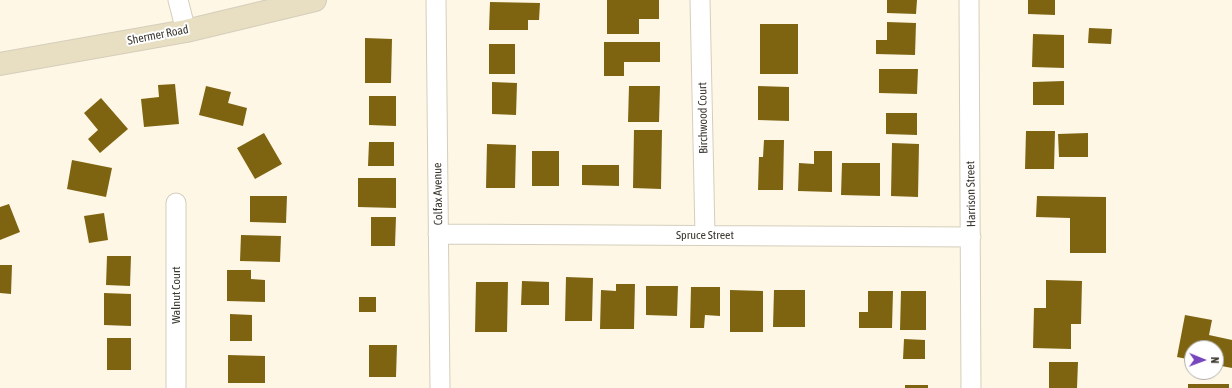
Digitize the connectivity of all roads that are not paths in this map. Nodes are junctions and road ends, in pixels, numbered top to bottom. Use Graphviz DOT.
graph roads {
  1 [pos="178,0"];
  2 [pos="315,0"];
  3 [pos="436,0"];
  4 [pos="700,0"];
  5 [pos="969,0"];
  6 [pos="186,31"];
  7 [pos="0,64"];
  8 [pos="176,203"];
  9 [pos="438,234"];
  10 [pos="705,235"];
  11 [pos="971,237"];
  12 [pos="176,388"];
  13 [pos="440,388"];
  14 [pos="971,388"];
  1 -- 6 [label="street"];
  2 -- 6 [label="main road, Shermer Road"];
  3 -- 9 [label="street, Colfax Avenue"];
  4 -- 10 [label="street, Birchwood Court"];
  5 -- 11 [label="street, Harrison Street"];
  6 -- 7 [label="main road, Shermer Road"];
  8 -- 12 [label="street, Walnut Court"];
  9 -- 10 [label="street, Spruce Street"];
  9 -- 13 [label="street, Colfax Avenue"];
  10 -- 11 [label="street, Spruce Street"];
  11 -- 14 [label="street, Harrison Street"];
}
